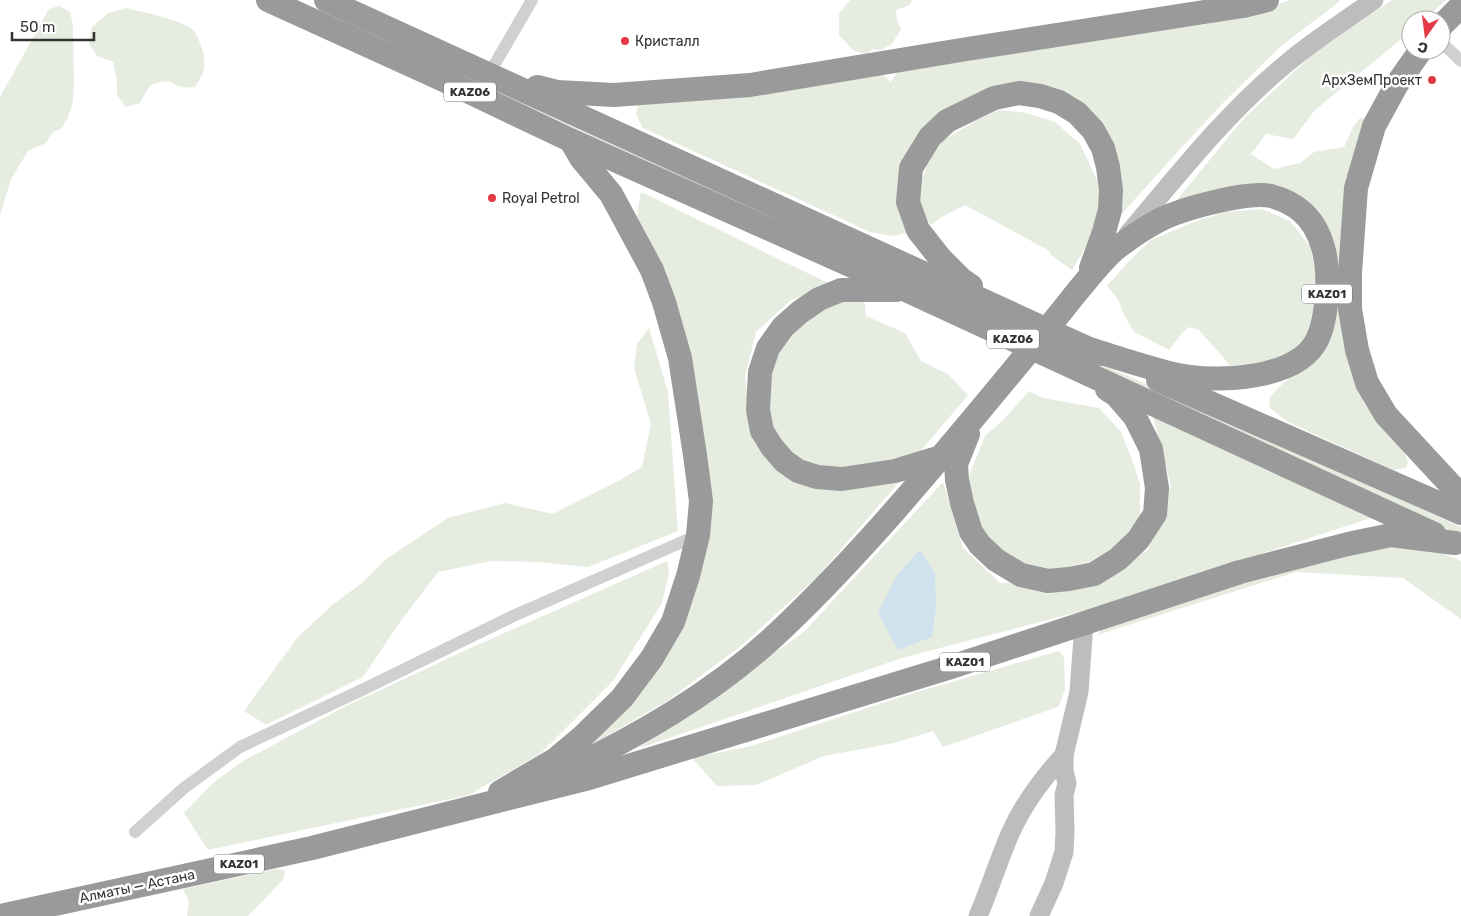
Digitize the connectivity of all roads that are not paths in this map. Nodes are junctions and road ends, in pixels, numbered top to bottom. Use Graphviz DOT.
graph roads {
  1 [pos="268,0"];
  2 [pos="326,0"];
  3 [pos="532,0"];
  4 [pos="1267,0"];
  5 [pos="1374,0"];
  6 [pos="1461,6"];
  7 [pos="1451,16"];
  8 [pos="382,26"];
  9 [pos="370,46"];
  10 [pos="1451,52"];
  11 [pos="1414,60"];
  12 [pos="1461,61"];
  13 [pos="489,74"];
  14 [pos="570,140"];
  15 [pos="1114,250"];
  16 [pos="1086,281"];
  17 [pos="906,290"];
  18 [pos="1001,308"];
  19 [pos="1080,357"];
  20 [pos="974,418"];
  21 [pos="941,457"];
  22 [pos="1461,496"];
  23 [pos="1461,513"];
  24 [pos="698,535"];
  25 [pos="1458,544"];
  26 [pos="1084,623"];
  27 [pos="1064,755"];
  28 [pos="477,806"];
  29 [pos="135,832"];
  30 [pos="0,916"];
  31 [pos="978,916"];
  32 [pos="1039,916"];
  1 -- 9 [label="highway, KАZ06"];
  2 -- 8 [label="highway, KАZ06"];
  3 -- 13 [label="street"];
  4 -- 13 [label="highway"];
  5 -- 15 [label="street"];
  6 -- 7 [label="highway"];
  8 -- 9 [label="highway"];
  8 -- 13 [label="highway, KАZ06"];
  9 -- 14 [label="highway, KАZ06"];
  10 -- 12 [label="street"];
  11 -- 22 [label="highway"];
  13 -- 18 [label="highway, KАZ06"];
  14 -- 17 [label="highway, KАZ06"];
  14 -- 24 [label="highway, KАZ01"];
  15 -- 16 [label="highway, KАZ01"];
  15 -- 19 [label="highway, KАZ01"];
  16 -- 18 [label="highway"];
  16 -- 20 [label="highway, KАZ01"];
  17 -- 19 [label="highway, KАZ06"];
  17 -- 21 [label="highway"];
  18 -- 19 [label="highway, KАZ06"];
  19 -- 20 [label="highway"];
  19 -- 23 [label="highway, KАZ06"];
  19 -- 25 [label="highway, KАZ06"];
  20 -- 21 [label="highway, KАZ01"];
  21 -- 28 [label="highway, KАZ01"];
  24 -- 28 [label="highway, KАZ01"];
  24 -- 29 [label="street"];
  25 -- 26 [label="highway, KАZ01"];
  26 -- 27 [label="street"];
  26 -- 28 [label="highway, KАZ01"];
  27 -- 31 [label="street"];
  27 -- 32 [label="street"];
  28 -- 30 [label="highway, Алматы — Астана / KАZ01"];
}
